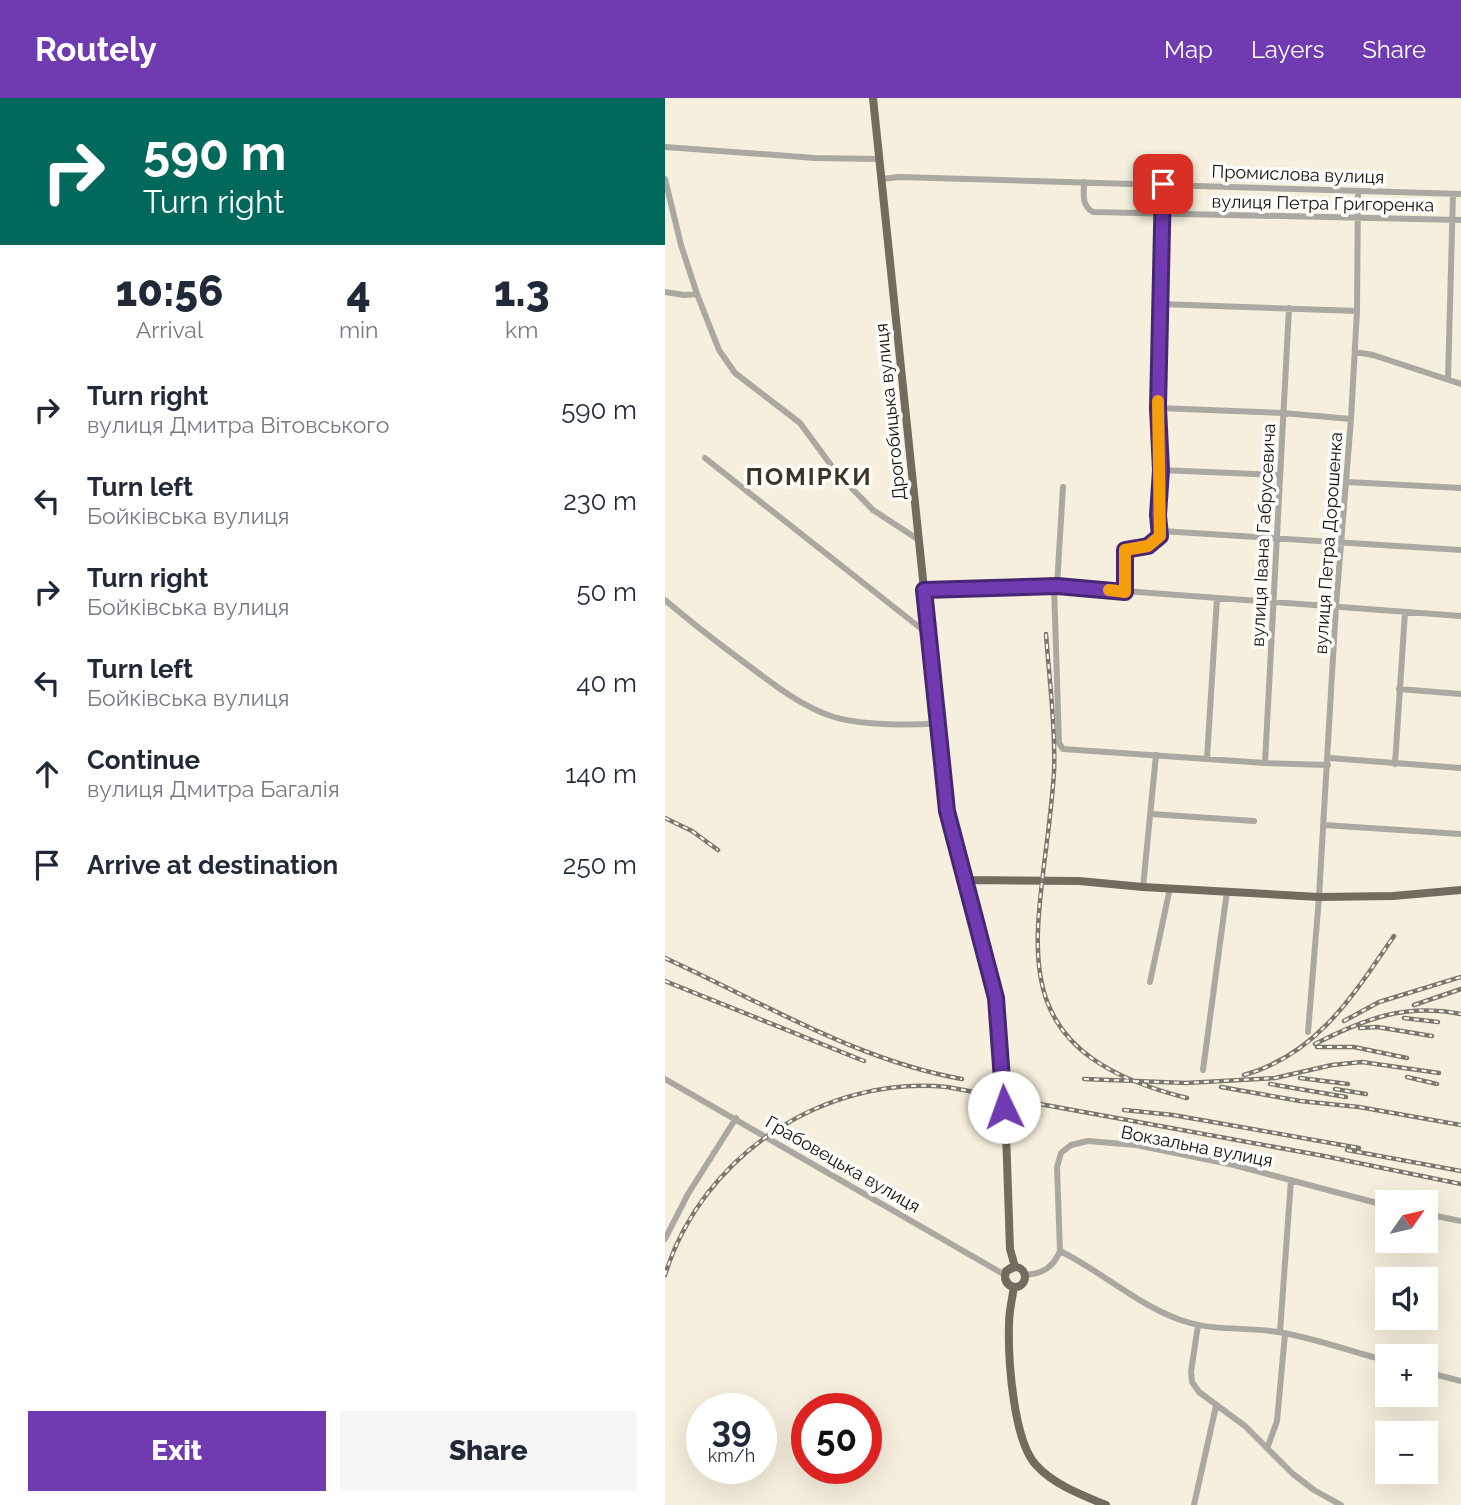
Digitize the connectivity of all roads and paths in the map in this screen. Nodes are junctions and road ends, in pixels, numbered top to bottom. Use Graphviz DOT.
graph roads {
  1 [pos="873,98"];
  2 [pos="665,147"];
  3 [pos="880,159"];
  4 [pos="665,178"];
  5 [pos="882,179"];
  6 [pos="1084,182"];
  7 [pos="1163,184"];
  8 [pos="1358,191"];
  9 [pos="1453,194"];
  10 [pos="1461,194"];
  11 [pos="1163,214"];
  12 [pos="1358,219"];
  13 [pos="1452,220"];
  14 [pos="1461,220"];
  15 [pos="665,292"];
  16 [pos="697,294"];
  17 [pos="1160,304"];
  18 [pos="1289,308"];
  19 [pos="1357,311"];
  20 [pos="1355,352"];
  21 [pos="1448,379"];
  22 [pos="1461,384"];
  23 [pos="1158,408"];
  24 [pos="1283,413"];
  25 [pos="1351,419"];
  26 [pos="705,458"];
  27 [pos="1161,470"];
  28 [pos="1280,475"];
  29 [pos="1347,482"];
  30 [pos="1063,487"];
  31 [pos="1461,488"];
  32 [pos="1161,531"];
  33 [pos="1276,538"];
  34 [pos="919,540"];
  35 [pos="1342,542"];
  36 [pos="1461,550"];
  37 [pos="1055,586"];
  38 [pos="924,590"];
  39 [pos="1125,592"];
  40 [pos="1217,598"];
  41 [pos="665,600"];
  42 [pos="1274,601"];
  43 [pos="1336,606"];
  44 [pos="1405,611"];
  45 [pos="1461,616"];
  46 [pos="928,634"];
  47 [pos="1399,689"];
  48 [pos="1461,694"];
  49 [pos="938,723"];
  50 [pos="1156,755"];
  51 [pos="1207,759"];
  52 [pos="1328,762"];
  53 [pos="1265,763"];
  54 [pos="1395,764"];
  55 [pos="1461,768"];
  56 [pos="1151,814"];
  57 [pos="1254,821"];
  58 [pos="1324,825"];
  59 [pos="1461,834"];
  60 [pos="967,880"];
  61 [pos="1143,887"];
  62 [pos="1170,888"];
  63 [pos="1461,890"];
  64 [pos="1227,891"];
  65 [pos="1319,897"];
  66 [pos="1150,982"];
  67 [pos="1308,1032"];
  68 [pos="1203,1070"];
  69 [pos="665,1079"];
  70 [pos="736,1118"];
  71 [pos="1291,1180"];
  72 [pos="1375,1203"];
  73 [pos="1439,1217"];
  74 [pos="1461,1221"];
  75 [pos="665,1239"];
  76 [pos="1060,1251"];
  77 [pos="1015,1267"];
  78 [pos="1005,1275"];
  79 [pos="1024,1275"];
  80 [pos="1014,1287"];
  81 [pos="1198,1325"];
  82 [pos="1283,1333"];
  83 [pos="1375,1358"];
  84 [pos="1438,1375"];
  85 [pos="1461,1381"];
  86 [pos="1216,1406"];
  87 [pos="1268,1447"];
  88 [pos="1106,1505"];
  89 [pos="1194,1505"];
  90 [pos="1341,1505"];
  1 -- 3 [label="main road, Дрогобицька вулиця"];
  2 -- 3 [label="street"];
  3 -- 5 [label="main road, Дрогобицька вулиця"];
  4 -- 16 [label="street"];
  5 -- 6 [label="street, Промислова вулиця"];
  5 -- 34 [label="main road, Дрогобицька вулиця"];
  6 -- 7 [label="street, Промислова вулиця"];
  6 -- 11 [label="street, вулиця Петра Григоренка"];
  7 -- 8 [label="street, Промислова вулиця"];
  7 -- 11 [label="street"];
  8 -- 9 [label="street, Промислова вулиця"];
  8 -- 12 [label="street, вулиця Петра Дорошенка"];
  9 -- 10 [label="street, Промислова вулиця"];
  9 -- 13 [label="street"];
  11 -- 12 [label="street, вулиця Петра Григоренка"];
  11 -- 17 [label="street"];
  12 -- 13 [label="street, вулиця Петра Григоренка"];
  12 -- 19 [label="street, вулиця Петра Дорошенка"];
  13 -- 14 [label="street, вулиця Петра Григоренка"];
  13 -- 21 [label="street"];
  15 -- 16 [label="street"];
  16 -- 34 [label="street"];
  17 -- 18 [label="street"];
  17 -- 23 [label="street"];
  18 -- 19 [label="street"];
  18 -- 24 [label="street, вулиця Івана Габрусевича"];
  19 -- 20 [label="street, вулиця Петра Дорошенка"];
  20 -- 21 [label="street"];
  20 -- 25 [label="street, вулиця Петра Дорошенка"];
  21 -- 22 [label="street"];
  23 -- 24 [label="street"];
  23 -- 27 [label="street"];
  24 -- 25 [label="street"];
  24 -- 28 [label="street, вулиця Івана Габрусевича"];
  25 -- 29 [label="street, вулиця Петра Дорошенка"];
  26 -- 46 [label="street"];
  27 -- 28 [label="street"];
  27 -- 32 [label="street"];
  28 -- 33 [label="street, вулиця Івана Габрусевича"];
  29 -- 31 [label="street"];
  29 -- 35 [label="street, вулиця Петра Дорошенка"];
  30 -- 37 [label="street"];
  32 -- 33 [label="street"];
  32 -- 39 [label="street"];
  33 -- 35 [label="street"];
  33 -- 42 [label="street, вулиця Івана Габрусевича"];
  34 -- 38 [label="main road, Дрогобицька вулиця"];
  35 -- 36 [label="street"];
  35 -- 43 [label="street, вулиця Петра Дорошенка"];
  37 -- 38 [label="street"];
  37 -- 39 [label="street"];
  37 -- 50 [label="street"];
  38 -- 46 [label="main road, Дрогобицька вулиця"];
  39 -- 40 [label="street"];
  40 -- 42 [label="street"];
  40 -- 51 [label="street"];
  41 -- 49 [label="street"];
  42 -- 43 [label="street"];
  42 -- 53 [label="street, вулиця Івана Габрусевича"];
  43 -- 44 [label="street"];
  43 -- 52 [label="street, вулиця Петра Дорошенка"];
  44 -- 45 [label="street"];
  44 -- 47 [label="street"];
  46 -- 49 [label="main road, Дрогобицька вулиця"];
  47 -- 48 [label="street"];
  47 -- 54 [label="street"];
  49 -- 60 [label="main road, Дрогобицька вулиця"];
  50 -- 51 [label="street"];
  50 -- 56 [label="street"];
  51 -- 53 [label="street"];
  52 -- 53 [label="street"];
  52 -- 54 [label="street"];
  52 -- 58 [label="street, вулиця Петра Дорошенка"];
  54 -- 55 [label="street"];
  56 -- 57 [label="street"];
  56 -- 61 [label="street"];
  58 -- 59 [label="street"];
  58 -- 65 [label="street, вулиця Петра Дорошенка"];
  60 -- 61 [label="main road"];
  60 -- 77 [label="main road, Дрогобицька вулиця, bridge"];
  61 -- 62 [label="main road"];
  62 -- 64 [label="main road"];
  62 -- 66 [label="street"];
  63 -- 65 [label="main road"];
  64 -- 65 [label="main road"];
  64 -- 68 [label="street"];
  65 -- 67 [label="street, вулиця Петра Дорошенка"];
  69 -- 70 [label="street, Грабовецька вулиця"];
  70 -- 75 [label="street"];
  70 -- 78 [label="street, Грабовецька вулиця"];
  71 -- 72 [label="street, Вокзальна вулиця"];
  71 -- 76 [label="street, Вокзальна вулиця"];
  71 -- 82 [label="street"];
  73 -- 74 [label="street"];
  76 -- 79 [label="street"];
  76 -- 81 [label="street"];
  77 -- 78 [label="main road"];
  77 -- 79 [label="main road"];
  78 -- 80 [label="main road"];
  79 -- 80 [label="main road"];
  80 -- 88 [label="main road"];
  81 -- 82 [label="street"];
  81 -- 86 [label="street"];
  82 -- 83 [label="street"];
  82 -- 87 [label="street"];
  84 -- 85 [label="street"];
  86 -- 87 [label="street"];
  86 -- 89 [label="street"];
  87 -- 90 [label="street"];
}
